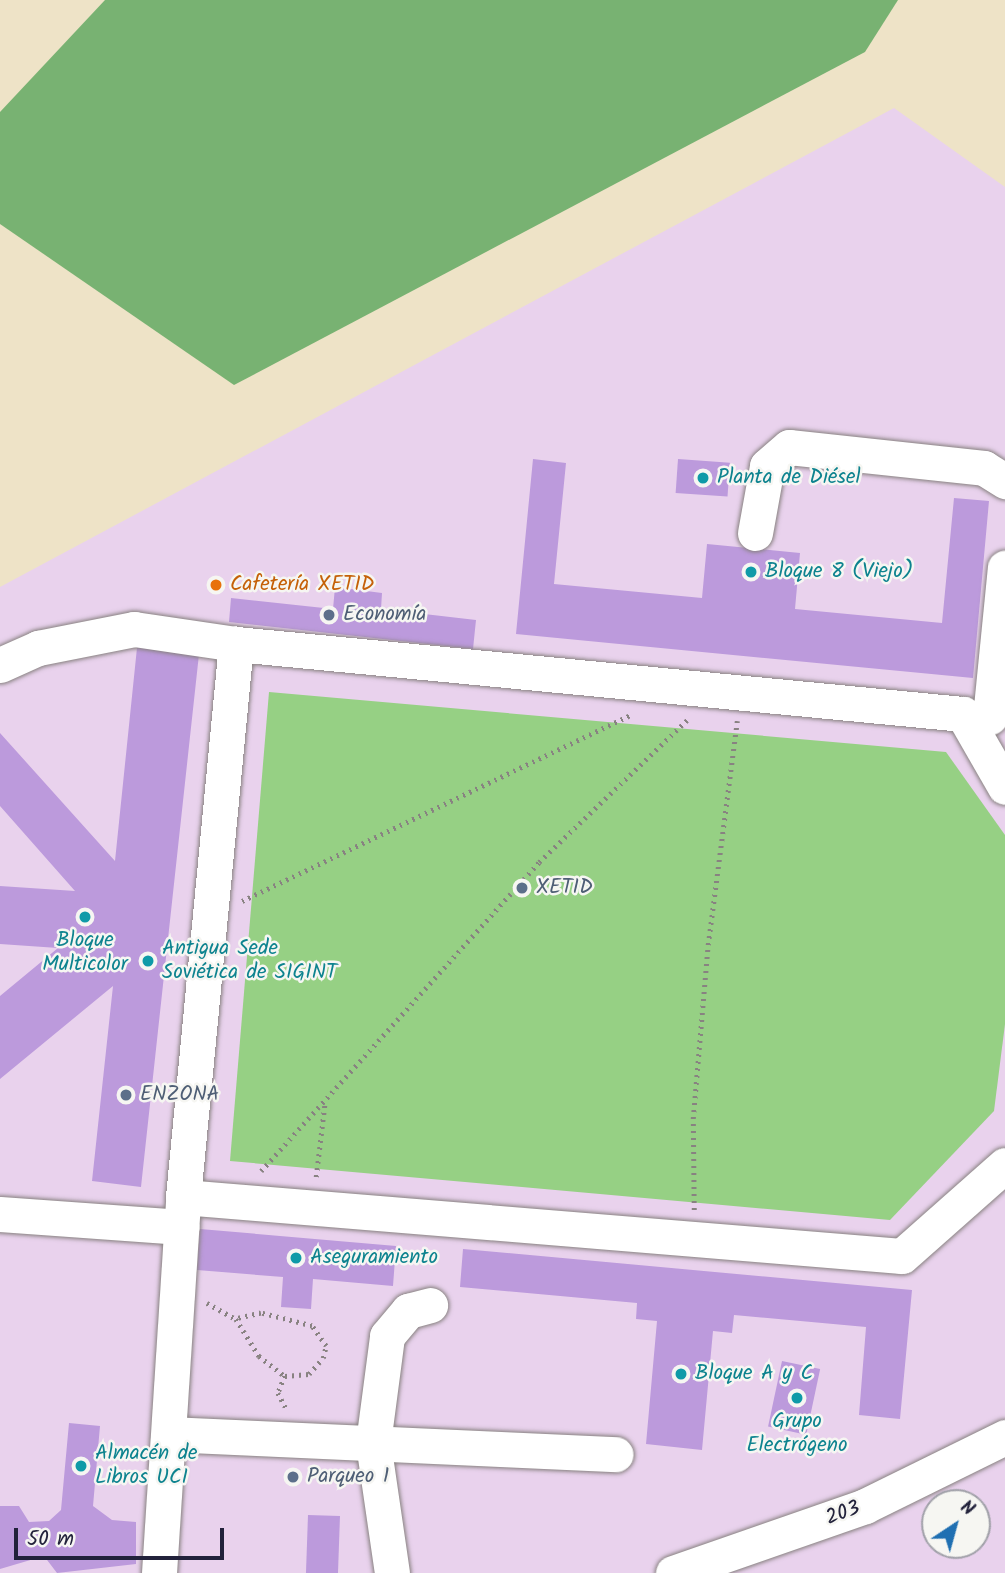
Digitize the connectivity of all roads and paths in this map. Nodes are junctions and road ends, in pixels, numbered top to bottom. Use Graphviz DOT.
graph roads {
  1 [pos="1005,481"];
  2 [pos="755,533"];
  3 [pos="1005,568"];
  4 [pos="236,644"];
  5 [pos="0,665"];
  6 [pos="730,688"];
  7 [pos="640,710"];
  8 [pos="986,716"];
  9 [pos="1005,787"];
  10 [pos="210,917"];
  11 [pos="325,1101"];
  12 [pos="1005,1165"];
  13 [pos="232,1202"];
  14 [pos="312,1209"];
  15 [pos="182,1212"];
  16 [pos="0,1214"];
  17 [pos="689,1242"];
  18 [pos="178,1299"];
  19 [pos="430,1305"];
  20 [pos="236,1319"];
  21 [pos="169,1434"];
  22 [pos="1005,1437"];
  23 [pos="373,1443"];
  24 [pos="616,1454"];
  25 [pos="159,1573"];
  26 [pos="392,1573"];
  27 [pos="673,1573"];
  1 -- 2 [label="street"];
  3 -- 8 [label="street"];
  4 -- 5 [label="street"];
  4 -- 6 [label="street"];
  4 -- 10 [label="street"];
  6 -- 8 [label="street"];
  6 -- 11 [label="path"];
  6 -- 17 [label="path"];
  7 -- 10 [label="path"];
  8 -- 9 [label="street"];
  10 -- 15 [label="street"];
  11 -- 13 [label="path"];
  11 -- 14 [label="path"];
  12 -- 17 [label="street"];
  13 -- 14 [label="street"];
  13 -- 15 [label="street"];
  14 -- 17 [label="street"];
  15 -- 16 [label="street"];
  15 -- 18 [label="street"];
  18 -- 20 [label="path"];
  18 -- 21 [label="street"];
  19 -- 23 [label="street"];
  20 -- 20 [label="path"];
  21 -- 23 [label="street"];
  21 -- 25 [label="street"];
  22 -- 27 [label="street, 203"];
  23 -- 24 [label="street"];
  23 -- 26 [label="street"];
}
